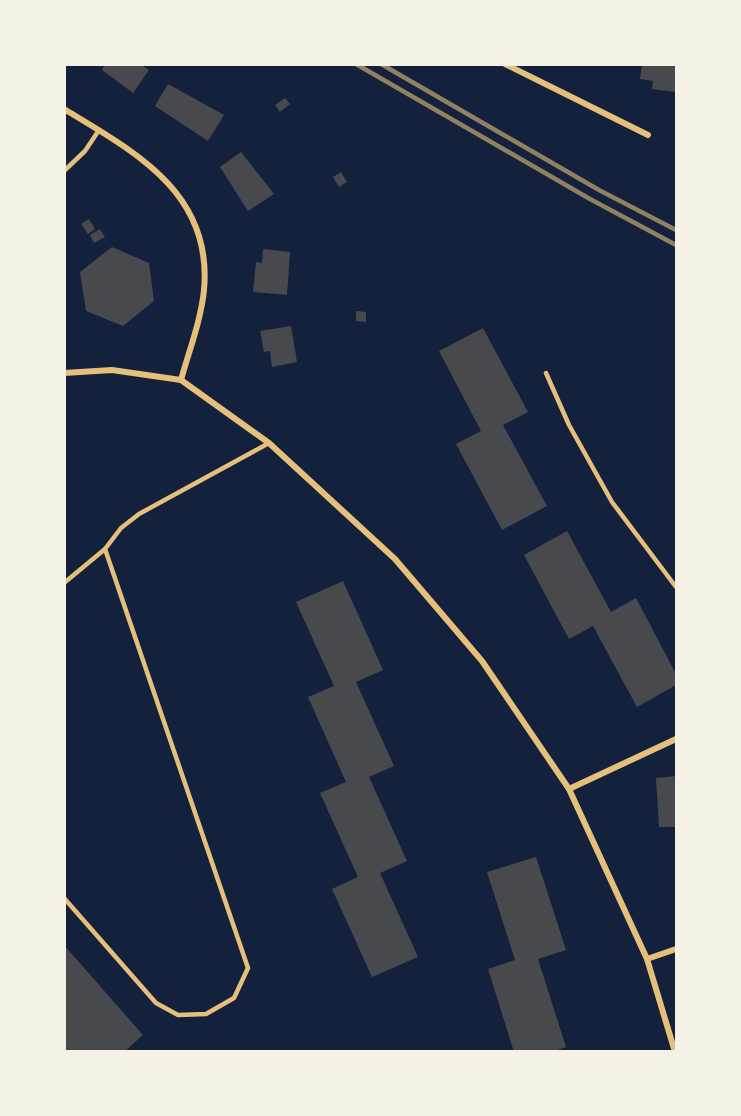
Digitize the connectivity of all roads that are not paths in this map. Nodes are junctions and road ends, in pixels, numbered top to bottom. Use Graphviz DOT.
graph roads {
  1 [pos="505,64"];
  2 [pos="64,109"];
  3 [pos="99,130"];
  4 [pos="648,135"];
  5 [pos="64,171"];
  6 [pos="546,373"];
  7 [pos="64,374"];
  8 [pos="181,380"];
  9 [pos="269,443"];
  10 [pos="105,549"];
  11 [pos="64,583"];
  12 [pos="676,587"];
  13 [pos="676,739"];
  14 [pos="569,789"];
  15 [pos="64,898"];
  16 [pos="676,949"];
  17 [pos="647,960"];
  18 [pos="675,1052"];
  1 -- 4 [label="street"];
  2 -- 3 [label="street"];
  3 -- 5 [label="lane"];
  3 -- 8 [label="street"];
  6 -- 12 [label="lane"];
  7 -- 8 [label="street"];
  8 -- 9 [label="street"];
  9 -- 10 [label="lane"];
  9 -- 14 [label="street"];
  10 -- 11 [label="lane"];
  10 -- 15 [label="lane"];
  13 -- 14 [label="street"];
  14 -- 17 [label="street"];
  16 -- 17 [label="street"];
  17 -- 18 [label="street"];
}
